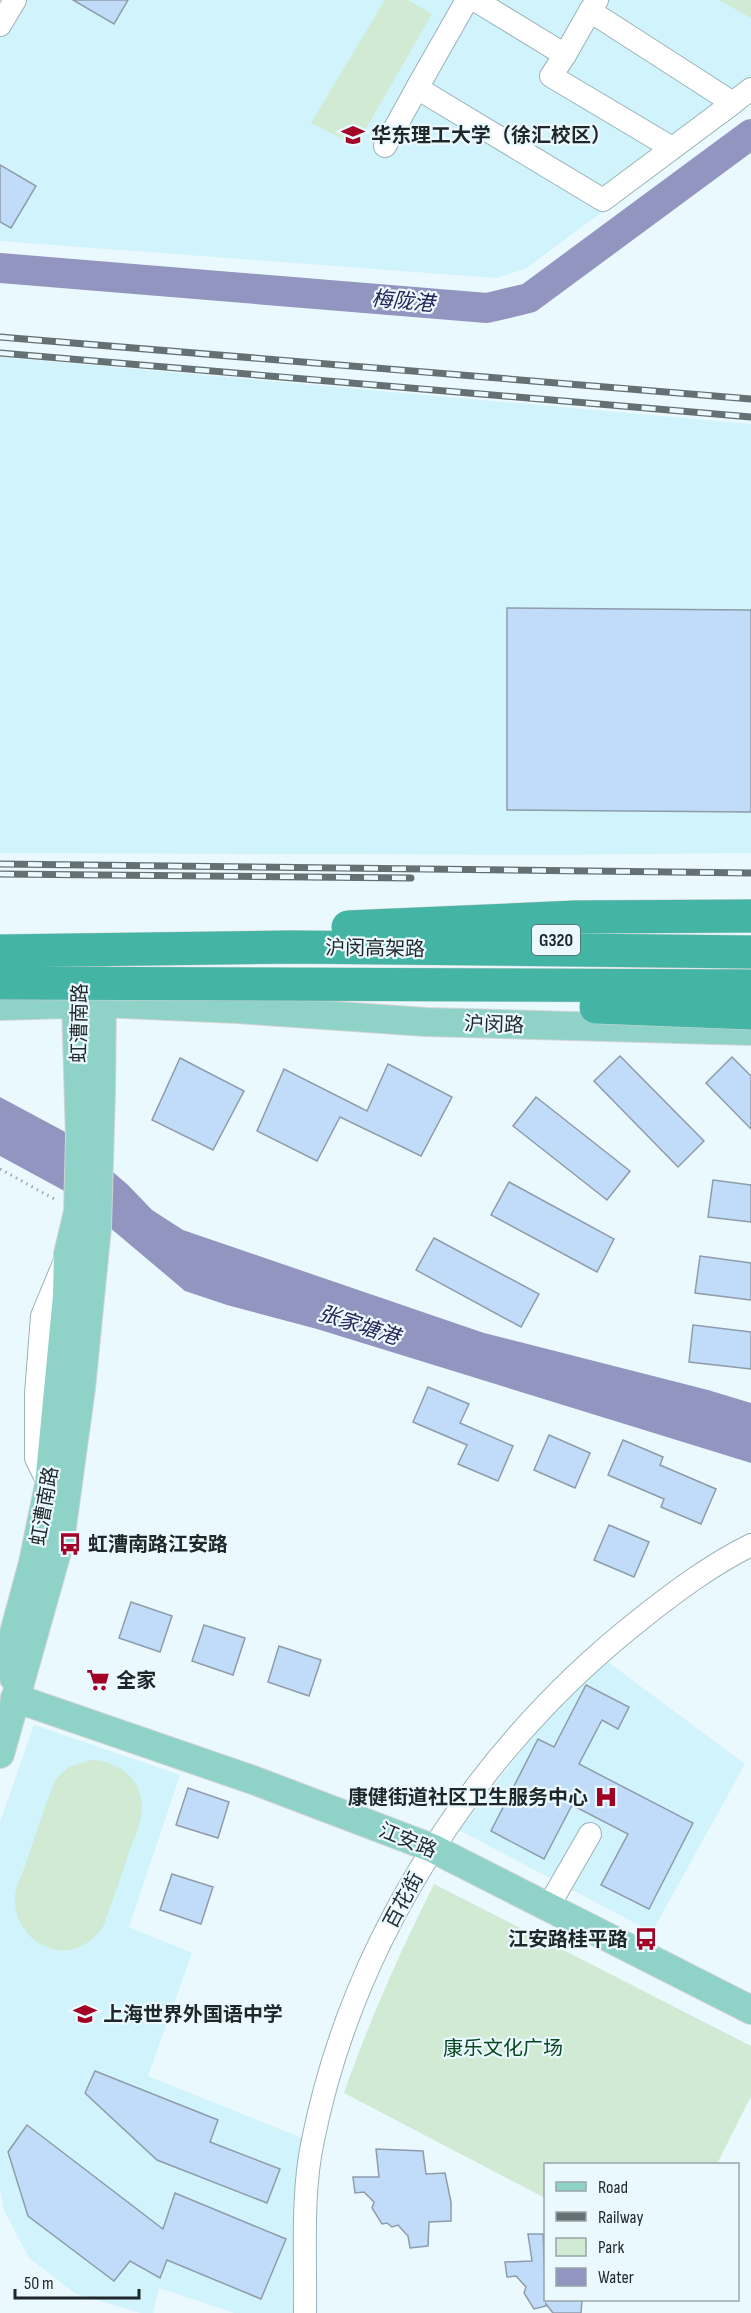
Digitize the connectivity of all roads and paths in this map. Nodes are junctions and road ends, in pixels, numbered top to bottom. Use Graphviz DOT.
graph roads {
  1 [pos="15,0"];
  2 [pos="467,0"];
  3 [pos="475,0"];
  4 [pos="593,6"];
  5 [pos="0,25"];
  6 [pos="564,55"];
  7 [pos="417,88"];
  8 [pos="751,89"];
  9 [pos="733,103"];
  10 [pos="385,146"];
  11 [pos="672,148"];
  12 [pos="603,200"];
  13 [pos="751,916"];
  14 [pos="0,935"];
  15 [pos="751,940"];
  16 [pos="293,947"];
  17 [pos="0,951"];
  18 [pos="87,951"];
  19 [pos="751,952"];
  20 [pos="0,956"];
  21 [pos="0,983"];
  22 [pos="456,985"];
  23 [pos="751,986"];
  24 [pos="0,991"];
  25 [pos="751,995"];
  26 [pos="354,996"];
  27 [pos="89,997"];
  28 [pos="419,997"];
  29 [pos="0,1006"];
  30 [pos="237,1009"];
  31 [pos="751,1013"];
  32 [pos="504,1024"];
  33 [pos="751,1030"];
  34 [pos="0,1169"];
  35 [pos="87,1220"];
  36 [pos="751,1545"];
  37 [pos="15,1698"];
  38 [pos="0,1754"];
  39 [pos="590,1834"];
  40 [pos="432,1848"];
  41 [pos="548,1907"];
  42 [pos="751,2010"];
  43 [pos="305,2313"];
  1 -- 5 [label="street"];
  2 -- 7 [label="street"];
  3 -- 6 [label="street"];
  4 -- 6 [label="street"];
  4 -- 9 [label="street"];
  6 -- 11 [label="street"];
  7 -- 10 [label="street"];
  7 -- 12 [label="street"];
  8 -- 9 [label="street"];
  9 -- 11 [label="street"];
  9 -- 12 [label="street"];
  11 -- 12 [label="street"];
  13 -- 16 [label="highway, bridge"];
  14 -- 18 [label="main road"];
  15 -- 18 [label="main road, G320"];
  16 -- 17 [label="highway, 沪闵高架路, bridge"];
  16 -- 19 [label="highway, 沪闵高架路, bridge"];
  18 -- 20 [label="main road"];
  18 -- 27 [label="main road, 虹漕南路"];
  21 -- 22 [label="highway, 沪闵高架路, bridge"];
  22 -- 23 [label="highway, 沪闵高架路, bridge"];
  22 -- 31 [label="highway, bridge"];
  24 -- 27 [label="main road, 沪闵路"];
  25 -- 28 [label="main road, 沪闵路"];
  26 -- 27 [label="main road, 沪闵路"];
  26 -- 28 [label="main road, 沪闵路"];
  26 -- 30 [label="main road, 沪闵路"];
  27 -- 29 [label="main road, 沪闵路"];
  27 -- 30 [label="main road, 沪闵路"];
  27 -- 35 [label="main road, 虹漕南路"];
  28 -- 32 [label="main road"];
  30 -- 32 [label="main road, 沪闵路"];
  32 -- 33 [label="main road, 沪闵路"];
  34 -- 35 [label="path"];
  35 -- 37 [label="main road, 虹漕南路"];
  35 -- 37 [label="main road, 虹漕南路"];
  36 -- 40 [label="street, 百花街"];
  37 -- 38 [label="main road, 虹漕南路"];
  37 -- 40 [label="main road, 江安路"];
  39 -- 41 [label="street"];
  40 -- 41 [label="main road, 江安路"];
  40 -- 43 [label="street, 百花街"];
  41 -- 42 [label="main road, 江安路"];
}
